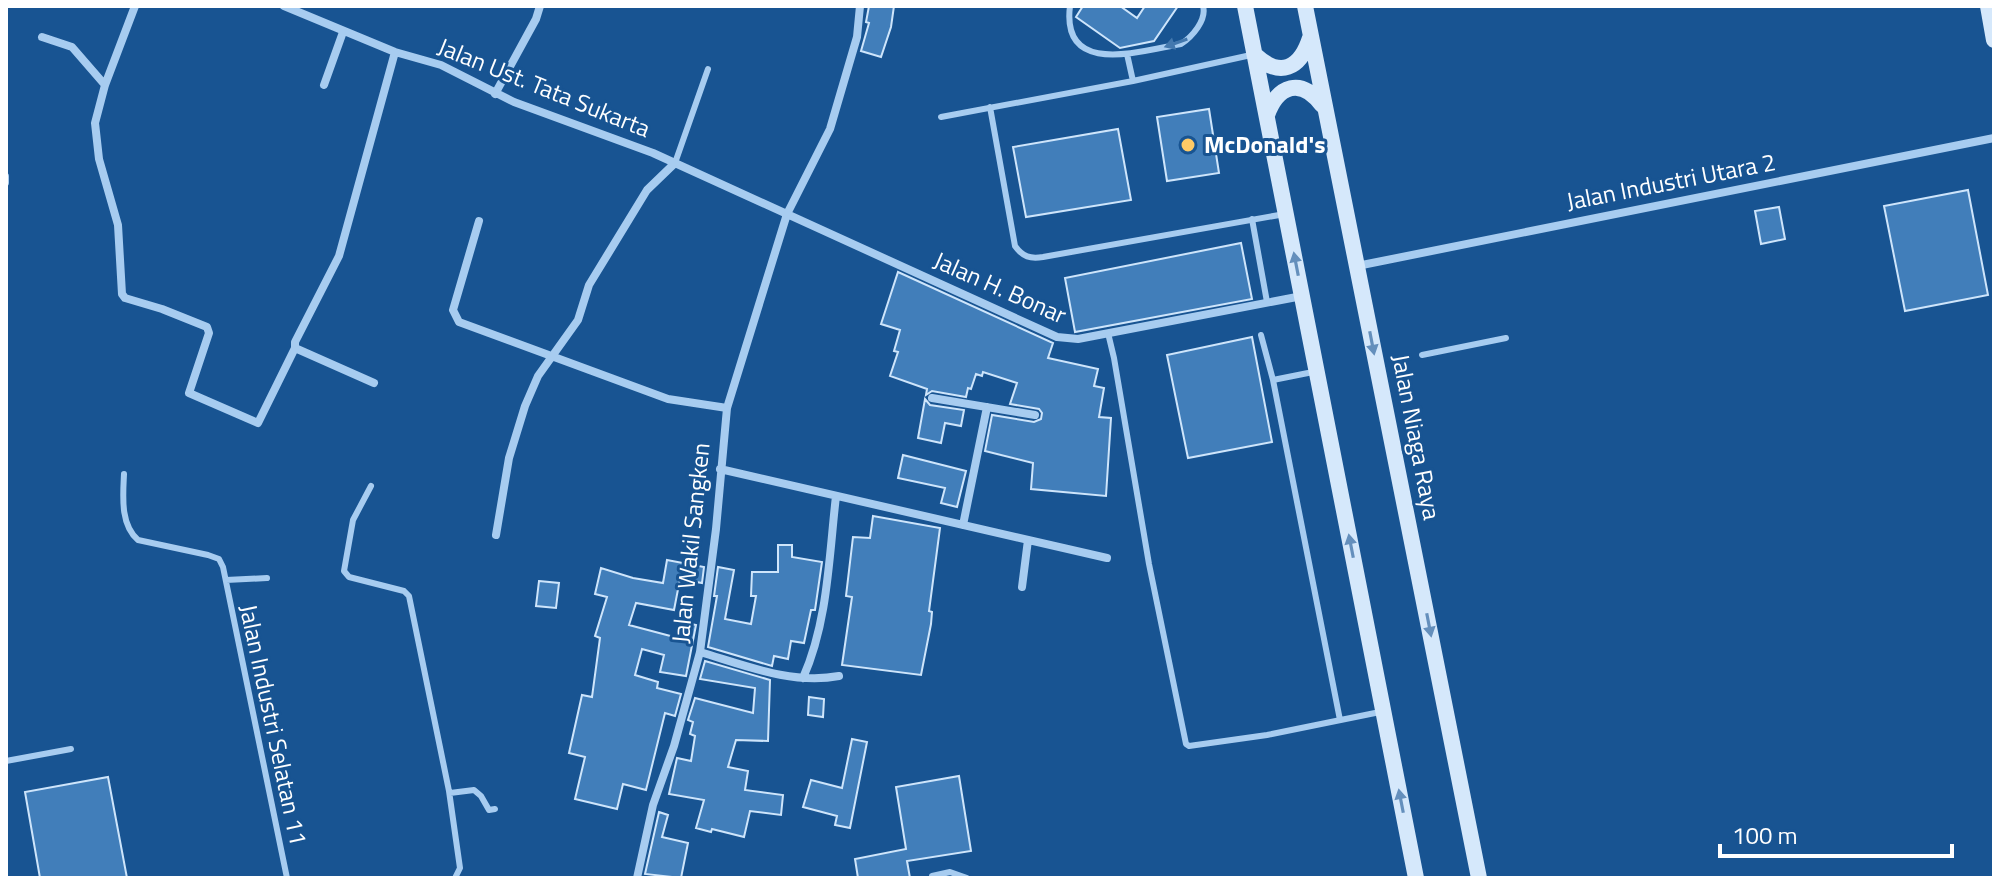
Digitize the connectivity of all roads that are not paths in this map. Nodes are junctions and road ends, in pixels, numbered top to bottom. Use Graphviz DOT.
graph roads {
  1 [pos="135,6"];
  2 [pos="284,6"];
  3 [pos="540,6"];
  4 [pos="860,6"];
  5 [pos="1070,6"];
  6 [pos="1203,6"];
  7 [pos="1245,6"];
  8 [pos="1305,6"];
  9 [pos="1988,6"];
  10 [pos="343,32"];
  11 [pos="1310,36"];
  12 [pos="42,37"];
  13 [pos="1994,40"];
  14 [pos="395,52"];
  15 [pos="1127,54"];
  16 [pos="1255,55"];
  17 [pos="708,69"];
  18 [pos="1133,81"];
  19 [pos="105,85"];
  20 [pos="324,85"];
  21 [pos="495,94"];
  22 [pos="990,107"];
  23 [pos="1324,107"];
  24 [pos="1266,116"];
  25 [pos="941,117"];
  26 [pos="1994,138"];
  27 [pos="675,163"];
  28 [pos="6,176"];
  29 [pos="6,183"];
  30 [pos="787,214"];
  31 [pos="1286,214"];
  32 [pos="1252,219"];
  33 [pos="479,221"];
  34 [pos="1357,266"];
  35 [pos="1302,296"];
  36 [pos="1267,302"];
  37 [pos="1108,332"];
  38 [pos="1261,335"];
  39 [pos="1506,338"];
  40 [pos="295,348"];
  41 [pos="1422,355"];
  42 [pos="553,358"];
  43 [pos="1317,371"];
  44 [pos="1273,380"];
  45 [pos="374,383"];
  46 [pos="932,398"];
  47 [pos="987,407"];
  48 [pos="727,408"];
  49 [pos="1035,415"];
  50 [pos="720,469"];
  51 [pos="124,474"];
  52 [pos="371,486"];
  53 [pos="836,496"];
  54 [pos="963,525"];
  55 [pos="496,535"];
  56 [pos="1028,540"];
  57 [pos="1107,558"];
  58 [pos="267,578"];
  59 [pos="226,580"];
  60 [pos="1022,587"];
  61 [pos="700,652"];
  62 [pos="839,676"];
  63 [pos="803,678"];
  64 [pos="1384,712"];
  65 [pos="1340,720"];
  66 [pos="71,749"];
  67 [pos="6,761"];
  68 [pos="450,793"];
  69 [pos="495,809"];
  70 [pos="932,876"];
  71 [pos="287,878"];
  72 [pos="455,878"];
  73 [pos="637,878"];
  74 [pos="967,878"];
  75 [pos="1416,878"];
  76 [pos="1479,878"];
  1 -- 19 [label="street"];
  2 -- 10 [label="street, Jalan Ust. Tata Sukarta"];
  3 -- 21 [label="street"];
  4 -- 30 [label="street, Jalan Wakil Sangken"];
  5 -- 15 [label="lane"];
  6 -- 15 [label="lane, one-way"];
  7 -- 16 [label="main road"];
  8 -- 11 [label="main road, Jalan Niaga Raya"];
  9 -- 13 [label="main road"];
  10 -- 14 [label="street, Jalan Ust. Tata Sukarta"];
  10 -- 20 [label="street"];
  11 -- 16 [label="main road"];
  11 -- 23 [label="main road, Jalan Niaga Raya"];
  12 -- 19 [label="street"];
  14 -- 21 [label="street, Jalan Ust. Tata Sukarta"];
  14 -- 40 [label="street"];
  15 -- 18 [label="lane"];
  16 -- 18 [label="lane"];
  16 -- 24 [label="main road"];
  17 -- 27 [label="lane"];
  18 -- 22 [label="lane"];
  19 -- 40 [label="street"];
  21 -- 27 [label="street, Jalan Ust. Tata Sukarta"];
  22 -- 25 [label="lane"];
  22 -- 32 [label="lane"];
  23 -- 24 [label="main road"];
  23 -- 34 [label="main road, Jalan Niaga Raya"];
  24 -- 31 [label="main road"];
  26 -- 34 [label="street, Jalan Industri Utara 2"];
  27 -- 30 [label="street, Jalan Ust. Tata Sukarta"];
  27 -- 42 [label="street"];
  28 -- 29 [label="lane"];
  30 -- 37 [label="street, Jalan H. Bonar"];
  30 -- 48 [label="street, Jalan Wakil Sangken"];
  31 -- 32 [label="lane"];
  35 -- 31 [label="main road, one-way"];
  32 -- 36 [label="lane"];
  33 -- 42 [label="street"];
  34 -- 76 [label="main road, Jalan Niaga Raya, one-way"];
  35 -- 36 [label="street, Jalan H. Bonar"];
  35 -- 43 [label="main road"];
  36 -- 37 [label="street, Jalan H. Bonar"];
  37 -- 65 [label="lane"];
  38 -- 44 [label="lane"];
  39 -- 41 [label="lane"];
  40 -- 45 [label="street"];
  42 -- 48 [label="street"];
  42 -- 55 [label="street"];
  43 -- 44 [label="lane"];
  64 -- 43 [label="main road, one-way"];
  44 -- 65 [label="lane"];
  46 -- 47 [label="street"];
  47 -- 49 [label="street"];
  47 -- 54 [label="street"];
  48 -- 50 [label="street, Jalan Wakil Sangken"];
  50 -- 53 [label="street"];
  50 -- 61 [label="street, Jalan Wakil Sangken"];
  51 -- 59 [label="lane"];
  52 -- 68 [label="lane"];
  53 -- 54 [label="street"];
  53 -- 63 [label="street"];
  54 -- 56 [label="street"];
  56 -- 57 [label="street"];
  56 -- 60 [label="street"];
  58 -- 59 [label="lane"];
  59 -- 71 [label="lane, Jalan Industri Selatan 11"];
  61 -- 63 [label="street"];
  61 -- 73 [label="street, Jalan Wakil Sangken"];
  62 -- 63 [label="street"];
  64 -- 65 [label="lane"];
  75 -- 64 [label="main road, one-way"];
  66 -- 67 [label="lane"];
  68 -- 69 [label="lane"];
  68 -- 72 [label="lane"];
  70 -- 74 [label="lane"];
}
